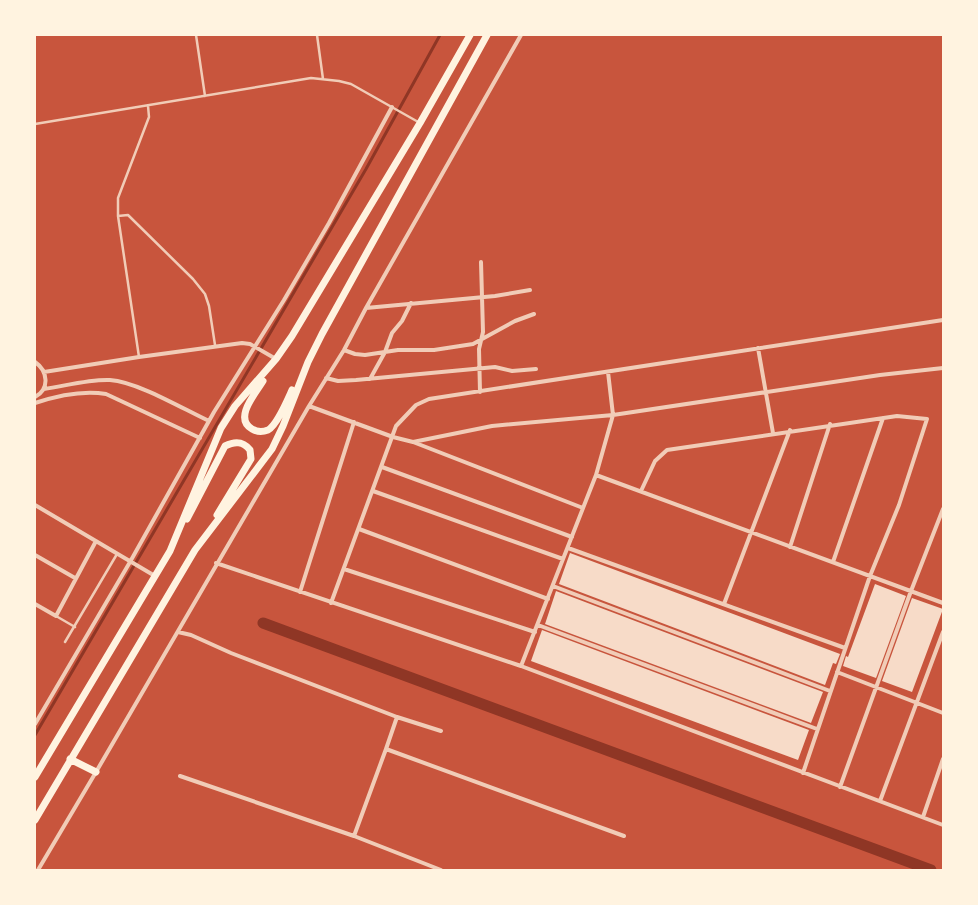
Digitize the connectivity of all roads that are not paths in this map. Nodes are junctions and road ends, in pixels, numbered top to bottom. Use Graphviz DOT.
graph roads {
  1 [pos="196,35"];
  2 [pos="317,35"];
  3 [pos="470,35"];
  4 [pos="487,35"];
  5 [pos="521,35"];
  6 [pos="323,79"];
  7 [pos="205,96"];
  8 [pos="148,106"];
  9 [pos="392,107"];
  10 [pos="420,123"];
  11 [pos="35,124"];
  12 [pos="118,216"];
  13 [pos="480,262"];
  14 [pos="530,290"];
  15 [pos="482,297"];
  16 [pos="411,303"];
  17 [pos="366,308"];
  18 [pos="534,314"];
  19 [pos="943,320"];
  20 [pos="480,340"];
  21 [pos="215,345"];
  22 [pos="254,347"];
  23 [pos="758,348"];
  24 [pos="344,350"];
  25 [pos="385,352"];
  26 [pos="139,357"];
  27 [pos="276,359"];
  28 [pos="35,362"];
  29 [pos="308,362"];
  30 [pos="943,368"];
  31 [pos="478,369"];
  32 [pos="536,369"];
  33 [pos="44,372"];
  34 [pos="608,372"];
  35 [pos="326,378"];
  36 [pos="370,379"];
  37 [pos="44,389"];
  38 [pos="480,392"];
  39 [pos="766,392"];
  40 [pos="35,397"];
  41 [pos="35,403"];
  42 [pos="309,406"];
  43 [pos="613,415"];
  44 [pos="883,418"];
  45 [pos="209,421"];
  46 [pos="354,422"];
  47 [pos="830,424"];
  48 [pos="790,430"];
  49 [pos="773,433"];
  50 [pos="393,437"];
  51 [pos="200,438"];
  52 [pos="413,442"];
  53 [pos="382,466"];
  54 [pos="596,475"];
  55 [pos="373,491"];
  56 [pos="641,491"];
  57 [pos="35,505"];
  58 [pos="584,508"];
  59 [pos="943,509"];
  60 [pos="359,529"];
  61 [pos="751,532"];
  62 [pos="572,537"];
  63 [pos="96,541"];
  64 [pos="198,546"];
  65 [pos="790,547"];
  66 [pos="568,548"];
  67 [pos="170,551"];
  68 [pos="117,554"];
  69 [pos="35,555"];
  70 [pos="563,559"];
  71 [pos="130,562"];
  72 [pos="833,562"];
  73 [pos="216,563"];
  74 [pos="344,569"];
  75 [pos="155,576"];
  76 [pos="870,576"];
  77 [pos="76,578"];
  78 [pos="553,586"];
  79 [pos="911,591"];
  80 [pos="300,592"];
  81 [pos="548,598"];
  82 [pos="331,603"];
  83 [pos="943,603"];
  84 [pos="35,604"];
  85 [pos="724,604"];
  86 [pos="56,616"];
  87 [pos="538,625"];
  88 [pos="75,627"];
  89 [pos="178,632"];
  90 [pos="535,632"];
  91 [pos="943,632"];
  92 [pos="66,642"];
  93 [pos="845,648"];
  94 [pos="521,666"];
  95 [pos="837,672"];
  96 [pos="876,687"];
  97 [pos="830,691"];
  98 [pos="917,703"];
  99 [pos="943,713"];
  100 [pos="397,717"];
  101 [pos="35,724"];
  102 [pos="817,729"];
  103 [pos="441,731"];
  104 [pos="386,748"];
  105 [pos="70,759"];
  106 [pos="943,759"];
  107 [pos="96,772"];
  108 [pos="802,772"];
  109 [pos="180,776"];
  110 [pos="35,777"];
  111 [pos="840,787"];
  112 [pos="880,801"];
  113 [pos="923,817"];
  114 [pos="35,820"];
  115 [pos="943,825"];
  116 [pos="354,836"];
  117 [pos="624,836"];
  118 [pos="38,870"];
  119 [pos="441,870"];
  1 -- 7 [label="lane"];
  2 -- 6 [label="lane"];
  3 -- 10 [label="main road"];
  4 -- 29 [label="main road"];
  5 -- 17 [label="street"];
  6 -- 7 [label="lane"];
  6 -- 9 [label="lane"];
  7 -- 8 [label="lane"];
  8 -- 11 [label="lane"];
  8 -- 12 [label="lane"];
  9 -- 10 [label="lane"];
  9 -- 22 [label="street"];
  10 -- 27 [label="main road"];
  12 -- 21 [label="lane"];
  12 -- 26 [label="lane"];
  13 -- 15 [label="street"];
  14 -- 15 [label="street"];
  15 -- 16 [label="street"];
  15 -- 20 [label="street"];
  16 -- 17 [label="street"];
  16 -- 25 [label="street"];
  17 -- 24 [label="street"];
  18 -- 20 [label="street"];
  19 -- 23 [label="street"];
  20 -- 25 [label="street"];
  20 -- 31 [label="street"];
  21 -- 22 [label="street"];
  21 -- 26 [label="street"];
  22 -- 27 [label="street"];
  22 -- 45 [label="street"];
  23 -- 34 [label="street"];
  23 -- 39 [label="street"];
  24 -- 25 [label="street"];
  24 -- 35 [label="street"];
  25 -- 36 [label="street"];
  26 -- 33 [label="street"];
  27 -- 29 [label="main road"];
  27 -- 67 [label="main road"];
  28 -- 33 [label="street"];
  29 -- 64 [label="main road"];
  30 -- 39 [label="street"];
  31 -- 32 [label="street"];
  31 -- 36 [label="street"];
  31 -- 38 [label="street"];
  33 -- 37 [label="street"];
  34 -- 38 [label="street"];
  34 -- 43 [label="street"];
  35 -- 36 [label="street"];
  35 -- 42 [label="street"];
  37 -- 40 [label="street"];
  37 -- 45 [label="street"];
  38 -- 50 [label="street"];
  39 -- 43 [label="street"];
  39 -- 49 [label="street"];
  41 -- 51 [label="street"];
  42 -- 46 [label="street"];
  42 -- 73 [label="street"];
  43 -- 52 [label="street"];
  43 -- 54 [label="street"];
  44 -- 47 [label="street"];
  44 -- 72 [label="street"];
  44 -- 76 [label="street"];
  45 -- 51 [label="street"];
  46 -- 50 [label="street"];
  46 -- 80 [label="street"];
  47 -- 48 [label="street"];
  47 -- 65 [label="street"];
  48 -- 49 [label="street"];
  48 -- 61 [label="street"];
  49 -- 56 [label="street"];
  50 -- 52 [label="street"];
  50 -- 53 [label="street"];
  51 -- 71 [label="street"];
  52 -- 58 [label="street"];
  53 -- 55 [label="street"];
  53 -- 62 [label="street"];
  54 -- 56 [label="street"];
  54 -- 58 [label="street"];
  55 -- 60 [label="street"];
  55 -- 70 [label="street"];
  56 -- 61 [label="street"];
  57 -- 63 [label="street"];
  58 -- 62 [label="street"];
  59 -- 79 [label="street"];
  60 -- 74 [label="street"];
  60 -- 81 [label="street"];
  61 -- 65 [label="street"];
  61 -- 85 [label="street"];
  62 -- 66 [label="street"];
  63 -- 68 [label="street"];
  63 -- 77 [label="street"];
  64 -- 67 [label="main road"];
  64 -- 105 [label="main road"];
  65 -- 72 [label="street"];
  66 -- 70 [label="street"];
  66 -- 85 [label="street"];
  67 -- 75 [label="main road"];
  68 -- 71 [label="street"];
  68 -- 88 [label="lane"];
  69 -- 77 [label="street"];
  70 -- 78 [label="street"];
  71 -- 75 [label="street"];
  71 -- 101 [label="street"];
  72 -- 76 [label="street"];
  73 -- 80 [label="street"];
  73 -- 89 [label="street"];
  74 -- 82 [label="street"];
  74 -- 90 [label="street"];
  75 -- 110 [label="main road"];
  76 -- 79 [label="street"];
  76 -- 93 [label="street"];
  77 -- 86 [label="street"];
  78 -- 81 [label="street"];
  78 -- 97 [label="street"];
  79 -- 83 [label="street"];
  79 -- 96 [label="street"];
  80 -- 82 [label="street"];
  81 -- 87 [label="street"];
  82 -- 94 [label="street"];
  84 -- 86 [label="street"];
  85 -- 93 [label="street"];
  86 -- 88 [label="lane"];
  87 -- 90 [label="street"];
  87 -- 102 [label="street"];
  88 -- 92 [label="lane"];
  89 -- 100 [label="street"];
  89 -- 107 [label="street"];
  90 -- 94 [label="street"];
  91 -- 98 [label="street"];
  93 -- 95 [label="street"];
  94 -- 108 [label="street"];
  95 -- 96 [label="street"];
  95 -- 97 [label="street"];
  96 -- 98 [label="street"];
  96 -- 111 [label="street"];
  97 -- 102 [label="street"];
  98 -- 99 [label="street"];
  98 -- 112 [label="street"];
  100 -- 103 [label="street"];
  100 -- 104 [label="street"];
  102 -- 108 [label="street"];
  104 -- 116 [label="street"];
  104 -- 117 [label="street"];
  105 -- 107 [label="main road"];
  105 -- 114 [label="main road"];
  106 -- 113 [label="street"];
  107 -- 118 [label="street"];
  108 -- 111 [label="street"];
  109 -- 116 [label="street"];
  111 -- 112 [label="street"];
  112 -- 113 [label="street"];
  113 -- 115 [label="street"];
  116 -- 119 [label="street"];
}
